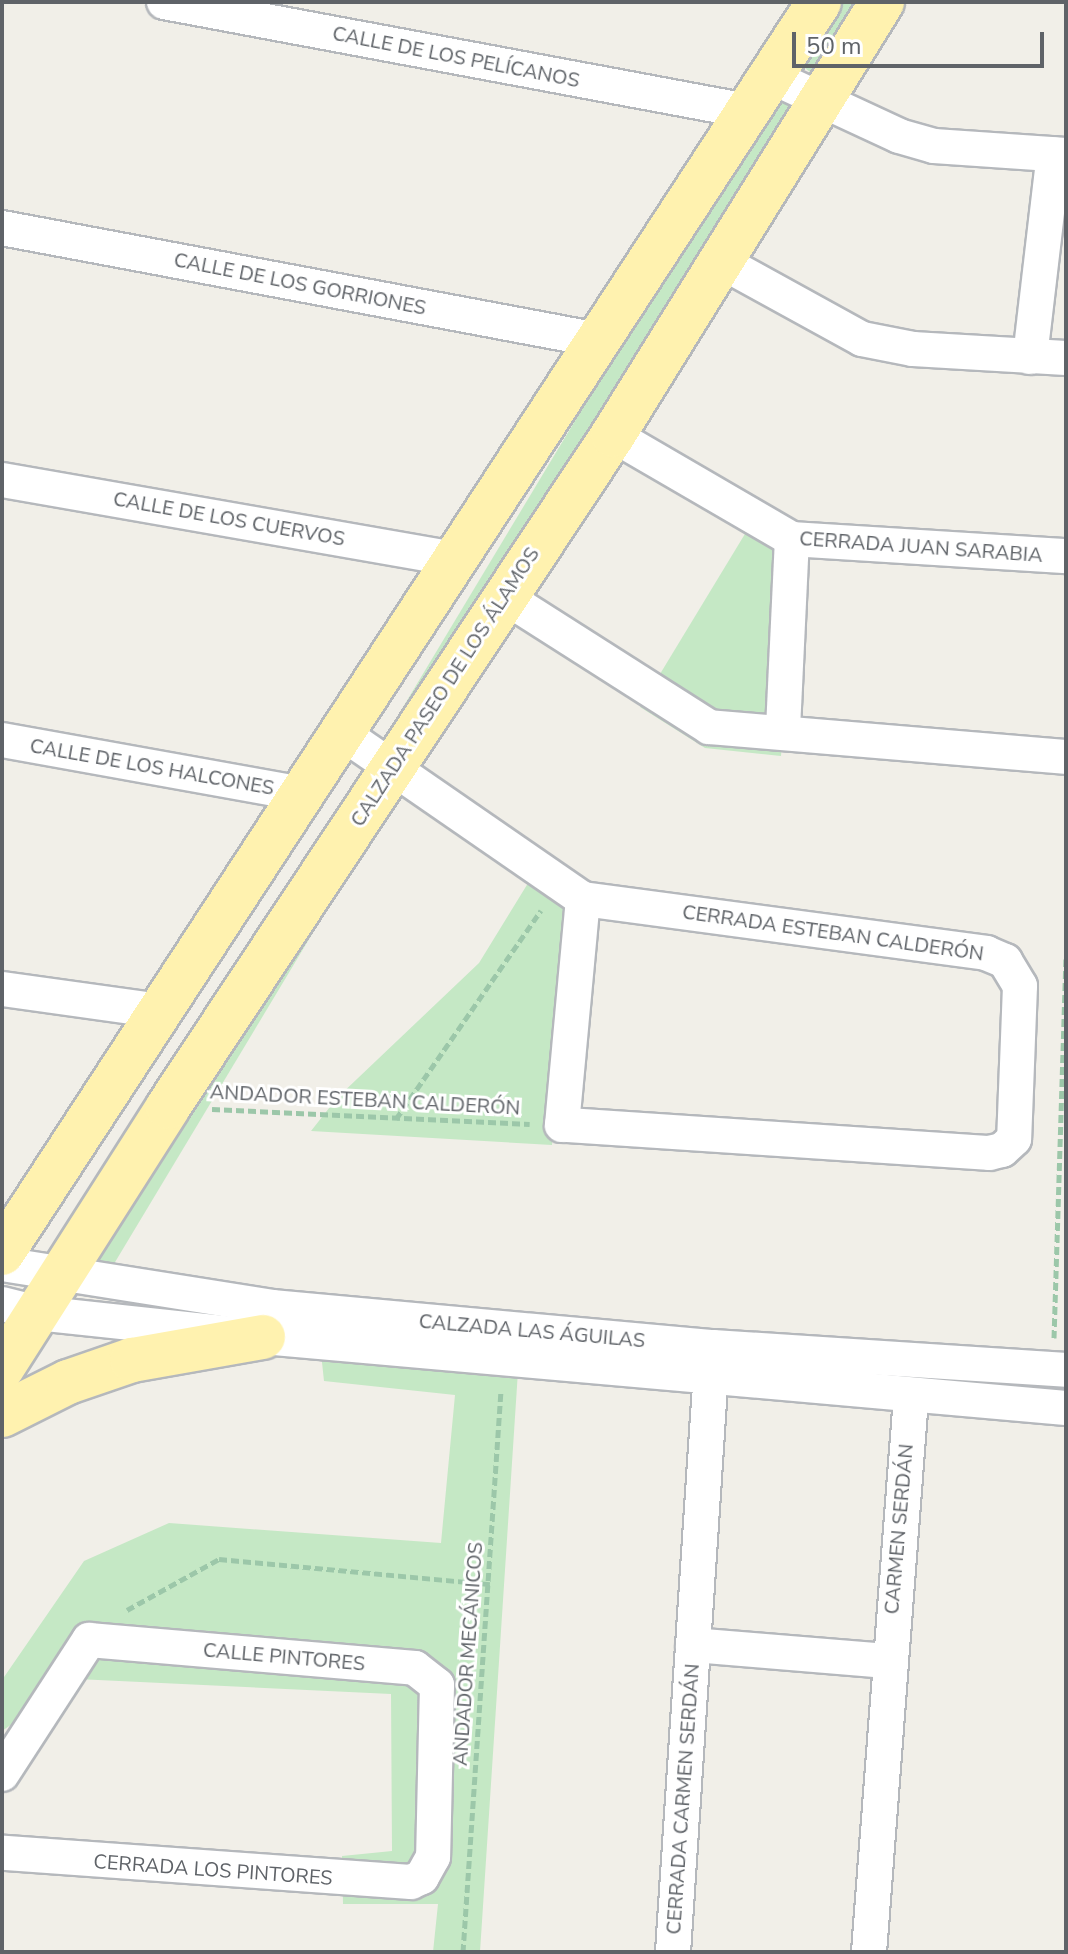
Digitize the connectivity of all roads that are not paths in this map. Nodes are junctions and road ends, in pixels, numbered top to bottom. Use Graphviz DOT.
graph roads {
  1 [pos="164,2"];
  2 [pos="819,2"];
  3 [pos="882,2"];
  4 [pos="759,94"];
  5 [pos="823,101"];
  6 [pos="1060,154"];
  7 [pos="2,228"];
  8 [pos="722,262"];
  9 [pos="598,340"];
  10 [pos="1030,357"];
  11 [pos="1066,358"];
  12 [pos="613,435"];
  13 [pos="2,480"];
  14 [pos="792,539"];
  15 [pos="1066,556"];
  16 [pos="455,559"];
  17 [pos="505,597"];
  18 [pos="783,729"];
  19 [pos="342,733"];
  20 [pos="2,740"];
  21 [pos="1066,757"];
  22 [pos="392,767"];
  23 [pos="301,794"];
  24 [pos="571,891"];
  25 [pos="2,989"];
  26 [pos="160,1011"];
  27 [pos="2,1253"];
  28 [pos="2,1264"];
  29 [pos="60,1277"];
  30 [pos="19,1309"];
  31 [pos="263,1337"];
  32 [pos="711,1362"];
  33 [pos="2,1368"];
  34 [pos="1060,1370"];
  35 [pos="911,1397"];
  36 [pos="1066,1408"];
  37 [pos="2,1415"];
  38 [pos="693,1645"];
  39 [pos="888,1661"];
  40 [pos="2,1774"];
  41 [pos="2,1853"];
  42 [pos="422,1877"];
  43 [pos="673,1952"];
  44 [pos="869,1952"];
  1 -- 4 [label="street, CALLE DE LOS PELÍCANOS"];
  2 -- 4 [label="main road"];
  3 -- 5 [label="main road, CALZADA PASEO DE LOS ÁLAMOS"];
  4 -- 5 [label="street, CALLE DE LOS PELÍCANOS"];
  4 -- 9 [label="main road"];
  5 -- 6 [label="street, CALLE DE LOS PELÍCANOS"];
  5 -- 8 [label="main road, CALZADA PASEO DE LOS ÁLAMOS"];
  6 -- 10 [label="street"];
  7 -- 9 [label="street, CALLE DE LOS GORRIONES"];
  8 -- 10 [label="street"];
  8 -- 12 [label="main road, CALZADA PASEO DE LOS ÁLAMOS"];
  9 -- 16 [label="main road"];
  10 -- 11 [label="street"];
  12 -- 14 [label="street, CERRADA JUAN SARABIA"];
  12 -- 17 [label="main road, CALZADA PASEO DE LOS ÁLAMOS"];
  13 -- 16 [label="street, CALLE DE LOS CUERVOS"];
  14 -- 15 [label="street, CERRADA JUAN SARABIA"];
  14 -- 18 [label="street"];
  16 -- 19 [label="main road"];
  17 -- 18 [label="street"];
  17 -- 22 [label="main road, CALZADA PASEO DE LOS ÁLAMOS"];
  18 -- 21 [label="street"];
  19 -- 22 [label="street"];
  19 -- 23 [label="main road"];
  20 -- 23 [label="street, CALLE DE LOS HALCONES"];
  22 -- 24 [label="street"];
  22 -- 29 [label="main road, CALZADA PASEO DE LOS ÁLAMOS"];
  23 -- 26 [label="main road"];
  24 -- 24 [label="street, CERRADA ESTEBAN CALDERÓN"];
  25 -- 26 [label="street"];
  26 -- 27 [label="main road"];
  28 -- 29 [label="street, CALZADA LAS ÁGUILAS"];
  29 -- 30 [label="main road, CALZADA PASEO DE LOS ÁLAMOS"];
  29 -- 32 [label="street, CALZADA LAS ÁGUILAS"];
  30 -- 31 [label="street, CALZADA LAS ÁGUILAS"];
  30 -- 33 [label="main road, CALZADA PASEO DE LOS ÁLAMOS"];
  31 -- 32 [label="street, CALZADA LAS ÁGUILAS"];
  31 -- 37 [label="main road"];
  32 -- 34 [label="street, CALZADA LAS ÁGUILAS"];
  32 -- 35 [label="street, CALZADA LAS ÁGUILAS"];
  32 -- 38 [label="street, CERRADA CARMEN SERDÁN"];
  35 -- 36 [label="street, CALZADA LAS ÁGUILAS"];
  35 -- 39 [label="street, CARMEN SERDÁN"];
  38 -- 39 [label="street, CERRADA CARMEN SERDÁN"];
  38 -- 43 [label="street, CERRADA CARMEN SERDÁN"];
  39 -- 44 [label="street"];
  40 -- 42 [label="street, CALLE PINTORES"];
  41 -- 42 [label="street, CERRADA LOS PINTORES"];
}
